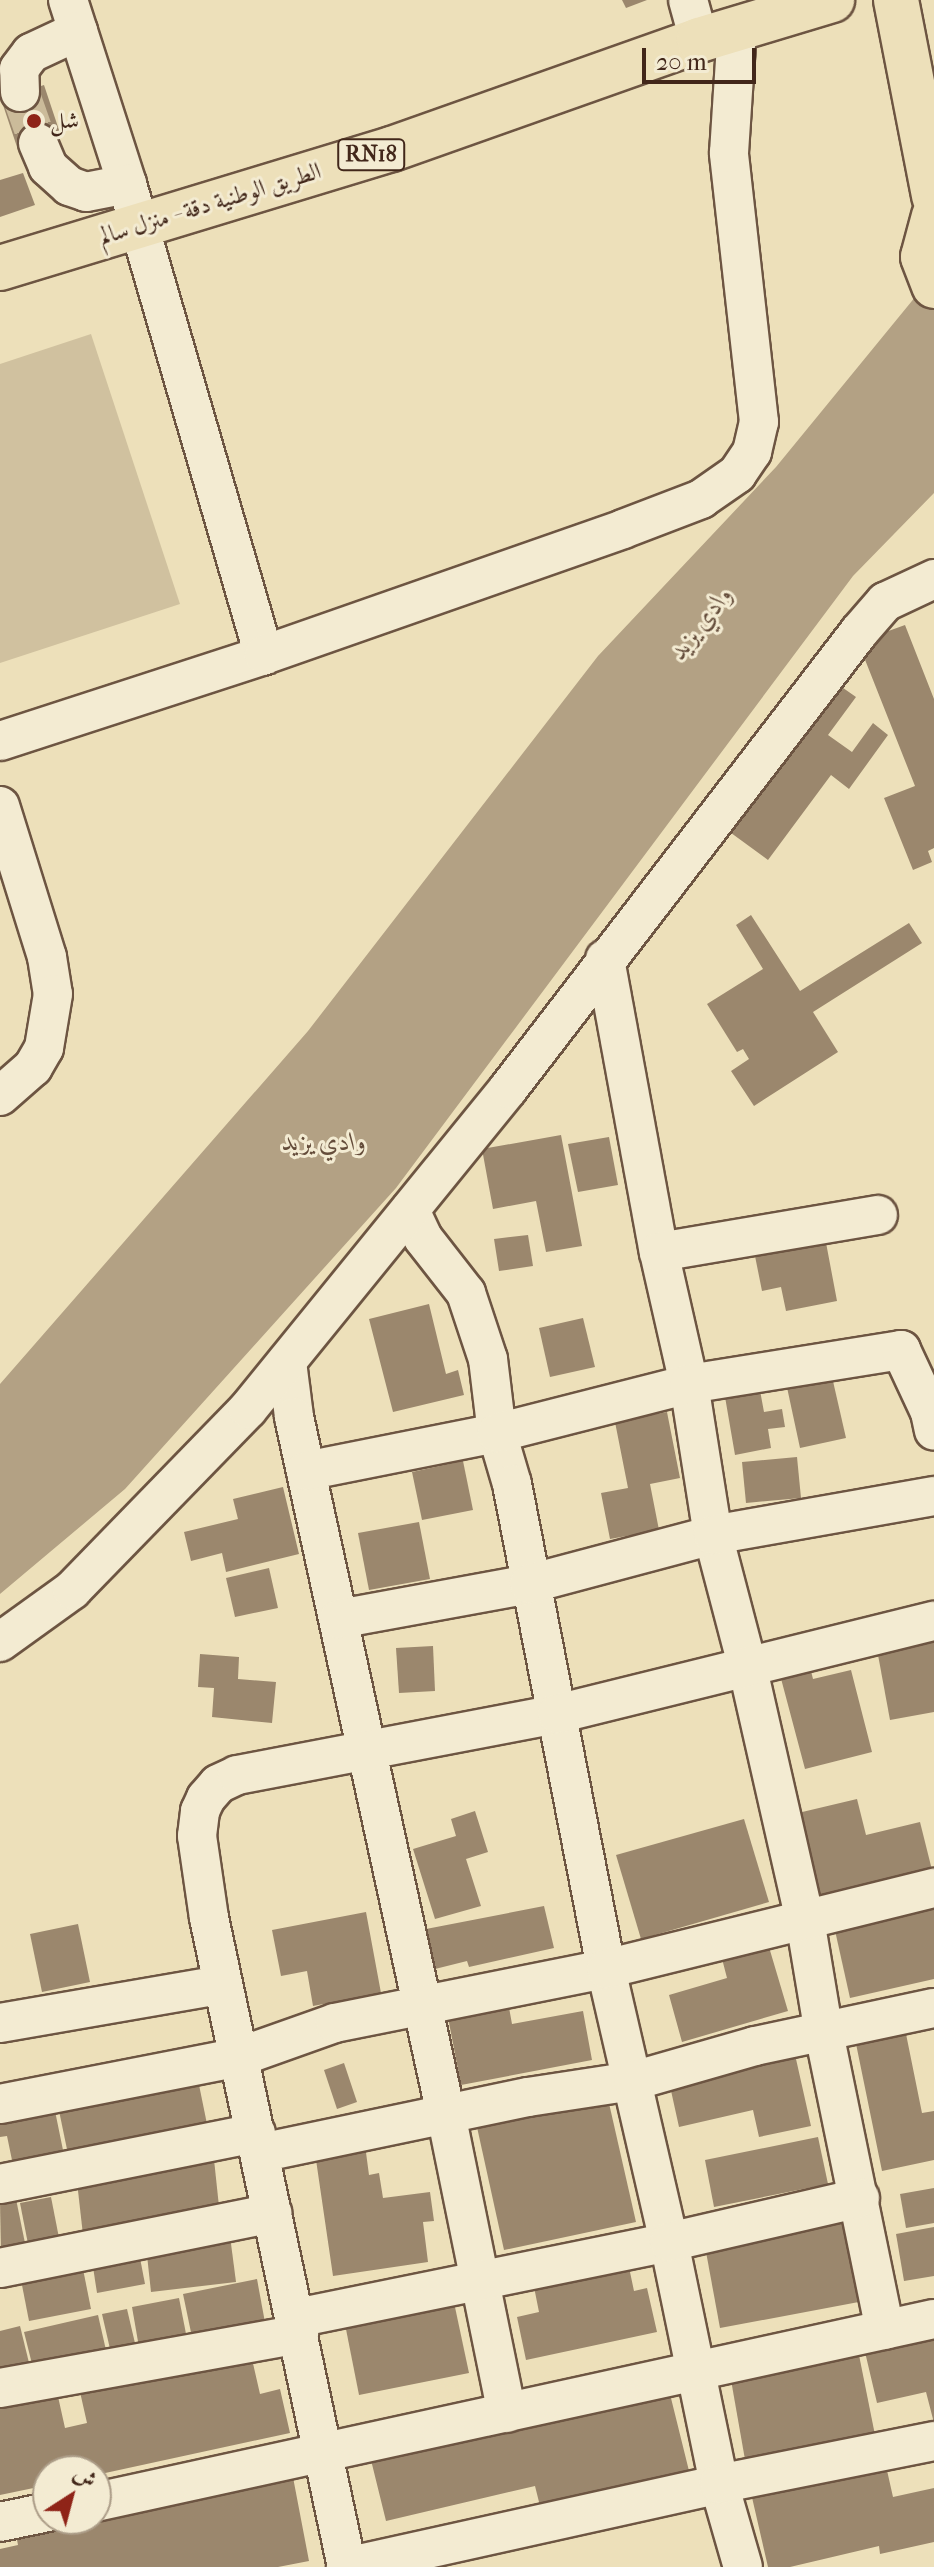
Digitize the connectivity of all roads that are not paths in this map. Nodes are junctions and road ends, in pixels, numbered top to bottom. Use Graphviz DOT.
graph roads {
  1 [pos="832,0"];
  2 [pos="896,0"];
  3 [pos="73,16"];
  4 [pos="718,17"];
  5 [pos="20,92"];
  6 [pos="38,143"];
  7 [pos="127,184"];
  8 [pos="934,196"];
  9 [pos="137,227"];
  10 [pos="0,268"];
  11 [pos="934,579"];
  12 [pos="264,655"];
  13 [pos="0,741"];
  14 [pos="0,806"];
  15 [pos="605,959"];
  16 [pos="0,1096"];
  17 [pos="410,1210"];
  18 [pos="878,1215"];
  19 [pos="659,1252"];
  20 [pos="287,1362"];
  21 [pos="689,1384"];
  22 [pos="934,1431"];
  23 [pos="497,1433"];
  24 [pos="306,1471"];
  25 [pos="934,1496"];
  26 [pos="713,1535"];
  27 [pos="529,1584"];
  28 [pos="339,1619"];
  29 [pos="934,1621"];
  30 [pos="0,1642"];
  31 [pos="747,1665"];
  32 [pos="557,1714"];
  33 [pos="367,1752"];
  34 [pos="934,1888"];
  35 [pos="805,1920"];
  36 [pos="606,1969"];
  37 [pos="221,1985"];
  38 [pos="420,2004"];
  39 [pos="934,2008"];
  40 [pos="0,2023"];
  41 [pos="824,2033"];
  42 [pos="239,2057"];
  43 [pos="633,2081"];
  44 [pos="0,2104"];
  45 [pos="446,2114"];
  46 [pos="258,2143"];
  47 [pos="0,2184"];
  48 [pos="860,2198"];
  49 [pos="273,2213"];
  50 [pos="669,2242"];
  51 [pos="0,2268"];
  52 [pos="478,2281"];
  53 [pos="934,2319"];
  54 [pos="298,2326"];
  55 [pos="885,2330"];
  56 [pos="695,2371"];
  57 [pos="0,2388"];
  58 [pos="507,2413"];
  59 [pos="934,2441"];
  60 [pos="323,2453"];
  61 [pos="719,2484"];
  62 [pos="112,2499"];
  63 [pos="32,2515"];
  64 [pos="0,2522"];
  65 [pos="347,2567"];
  66 [pos="743,2567"];
  1 -- 4 [label="main road, الطريق الوطنية دقة - منزل سالم / RN18"];
  2 -- 8 [label="main road"];
  3 -- 5 [label="street"];
  3 -- 7 [label="street"];
  4 -- 9 [label="main road, الطريق الوطنية دقة - منزل سالم / RN18"];
  4 -- 12 [label="street"];
  6 -- 7 [label="street"];
  7 -- 9 [label="street"];
  9 -- 10 [label="main road, الطريق الوطنية دقة - منزل سالم / RN18"];
  9 -- 12 [label="street"];
  11 -- 15 [label="street"];
  12 -- 13 [label="street"];
  14 -- 16 [label="street"];
  15 -- 17 [label="street"];
  15 -- 19 [label="street"];
  17 -- 20 [label="street"];
  17 -- 23 [label="street"];
  18 -- 19 [label="street"];
  19 -- 21 [label="street"];
  20 -- 24 [label="street"];
  20 -- 30 [label="street"];
  21 -- 22 [label="street"];
  21 -- 23 [label="street"];
  21 -- 26 [label="street"];
  23 -- 24 [label="street"];
  23 -- 27 [label="street"];
  24 -- 28 [label="street"];
  25 -- 26 [label="street"];
  26 -- 27 [label="street"];
  26 -- 31 [label="street"];
  27 -- 28 [label="street"];
  27 -- 32 [label="street"];
  28 -- 33 [label="street"];
  29 -- 31 [label="street"];
  31 -- 32 [label="street"];
  31 -- 35 [label="street"];
  32 -- 33 [label="street"];
  32 -- 36 [label="street"];
  33 -- 37 [label="street"];
  33 -- 38 [label="street"];
  34 -- 35 [label="street"];
  35 -- 36 [label="street"];
  35 -- 41 [label="street"];
  36 -- 38 [label="street"];
  36 -- 43 [label="street"];
  37 -- 40 [label="street"];
  37 -- 42 [label="street"];
  38 -- 42 [label="street"];
  38 -- 45 [label="street"];
  39 -- 41 [label="street"];
  41 -- 43 [label="street"];
  41 -- 48 [label="street"];
  42 -- 44 [label="street"];
  42 -- 46 [label="street"];
  43 -- 45 [label="street"];
  43 -- 50 [label="street"];
  45 -- 46 [label="street"];
  45 -- 52 [label="street"];
  46 -- 47 [label="street"];
  46 -- 49 [label="street"];
  48 -- 50 [label="street"];
  48 -- 55 [label="street"];
  49 -- 51 [label="street"];
  49 -- 54 [label="street"];
  50 -- 52 [label="street"];
  50 -- 56 [label="street"];
  52 -- 54 [label="street"];
  52 -- 58 [label="street"];
  53 -- 55 [label="street"];
  54 -- 57 [label="street"];
  54 -- 60 [label="street"];
  55 -- 56 [label="street"];
  56 -- 58 [label="street"];
  56 -- 61 [label="street"];
  58 -- 60 [label="street"];
  59 -- 61 [label="street"];
  60 -- 62 [label="street"];
  60 -- 65 [label="street"];
  61 -- 65 [label="street"];
  61 -- 66 [label="street"];
  63 -- 64 [label="street"];
}
